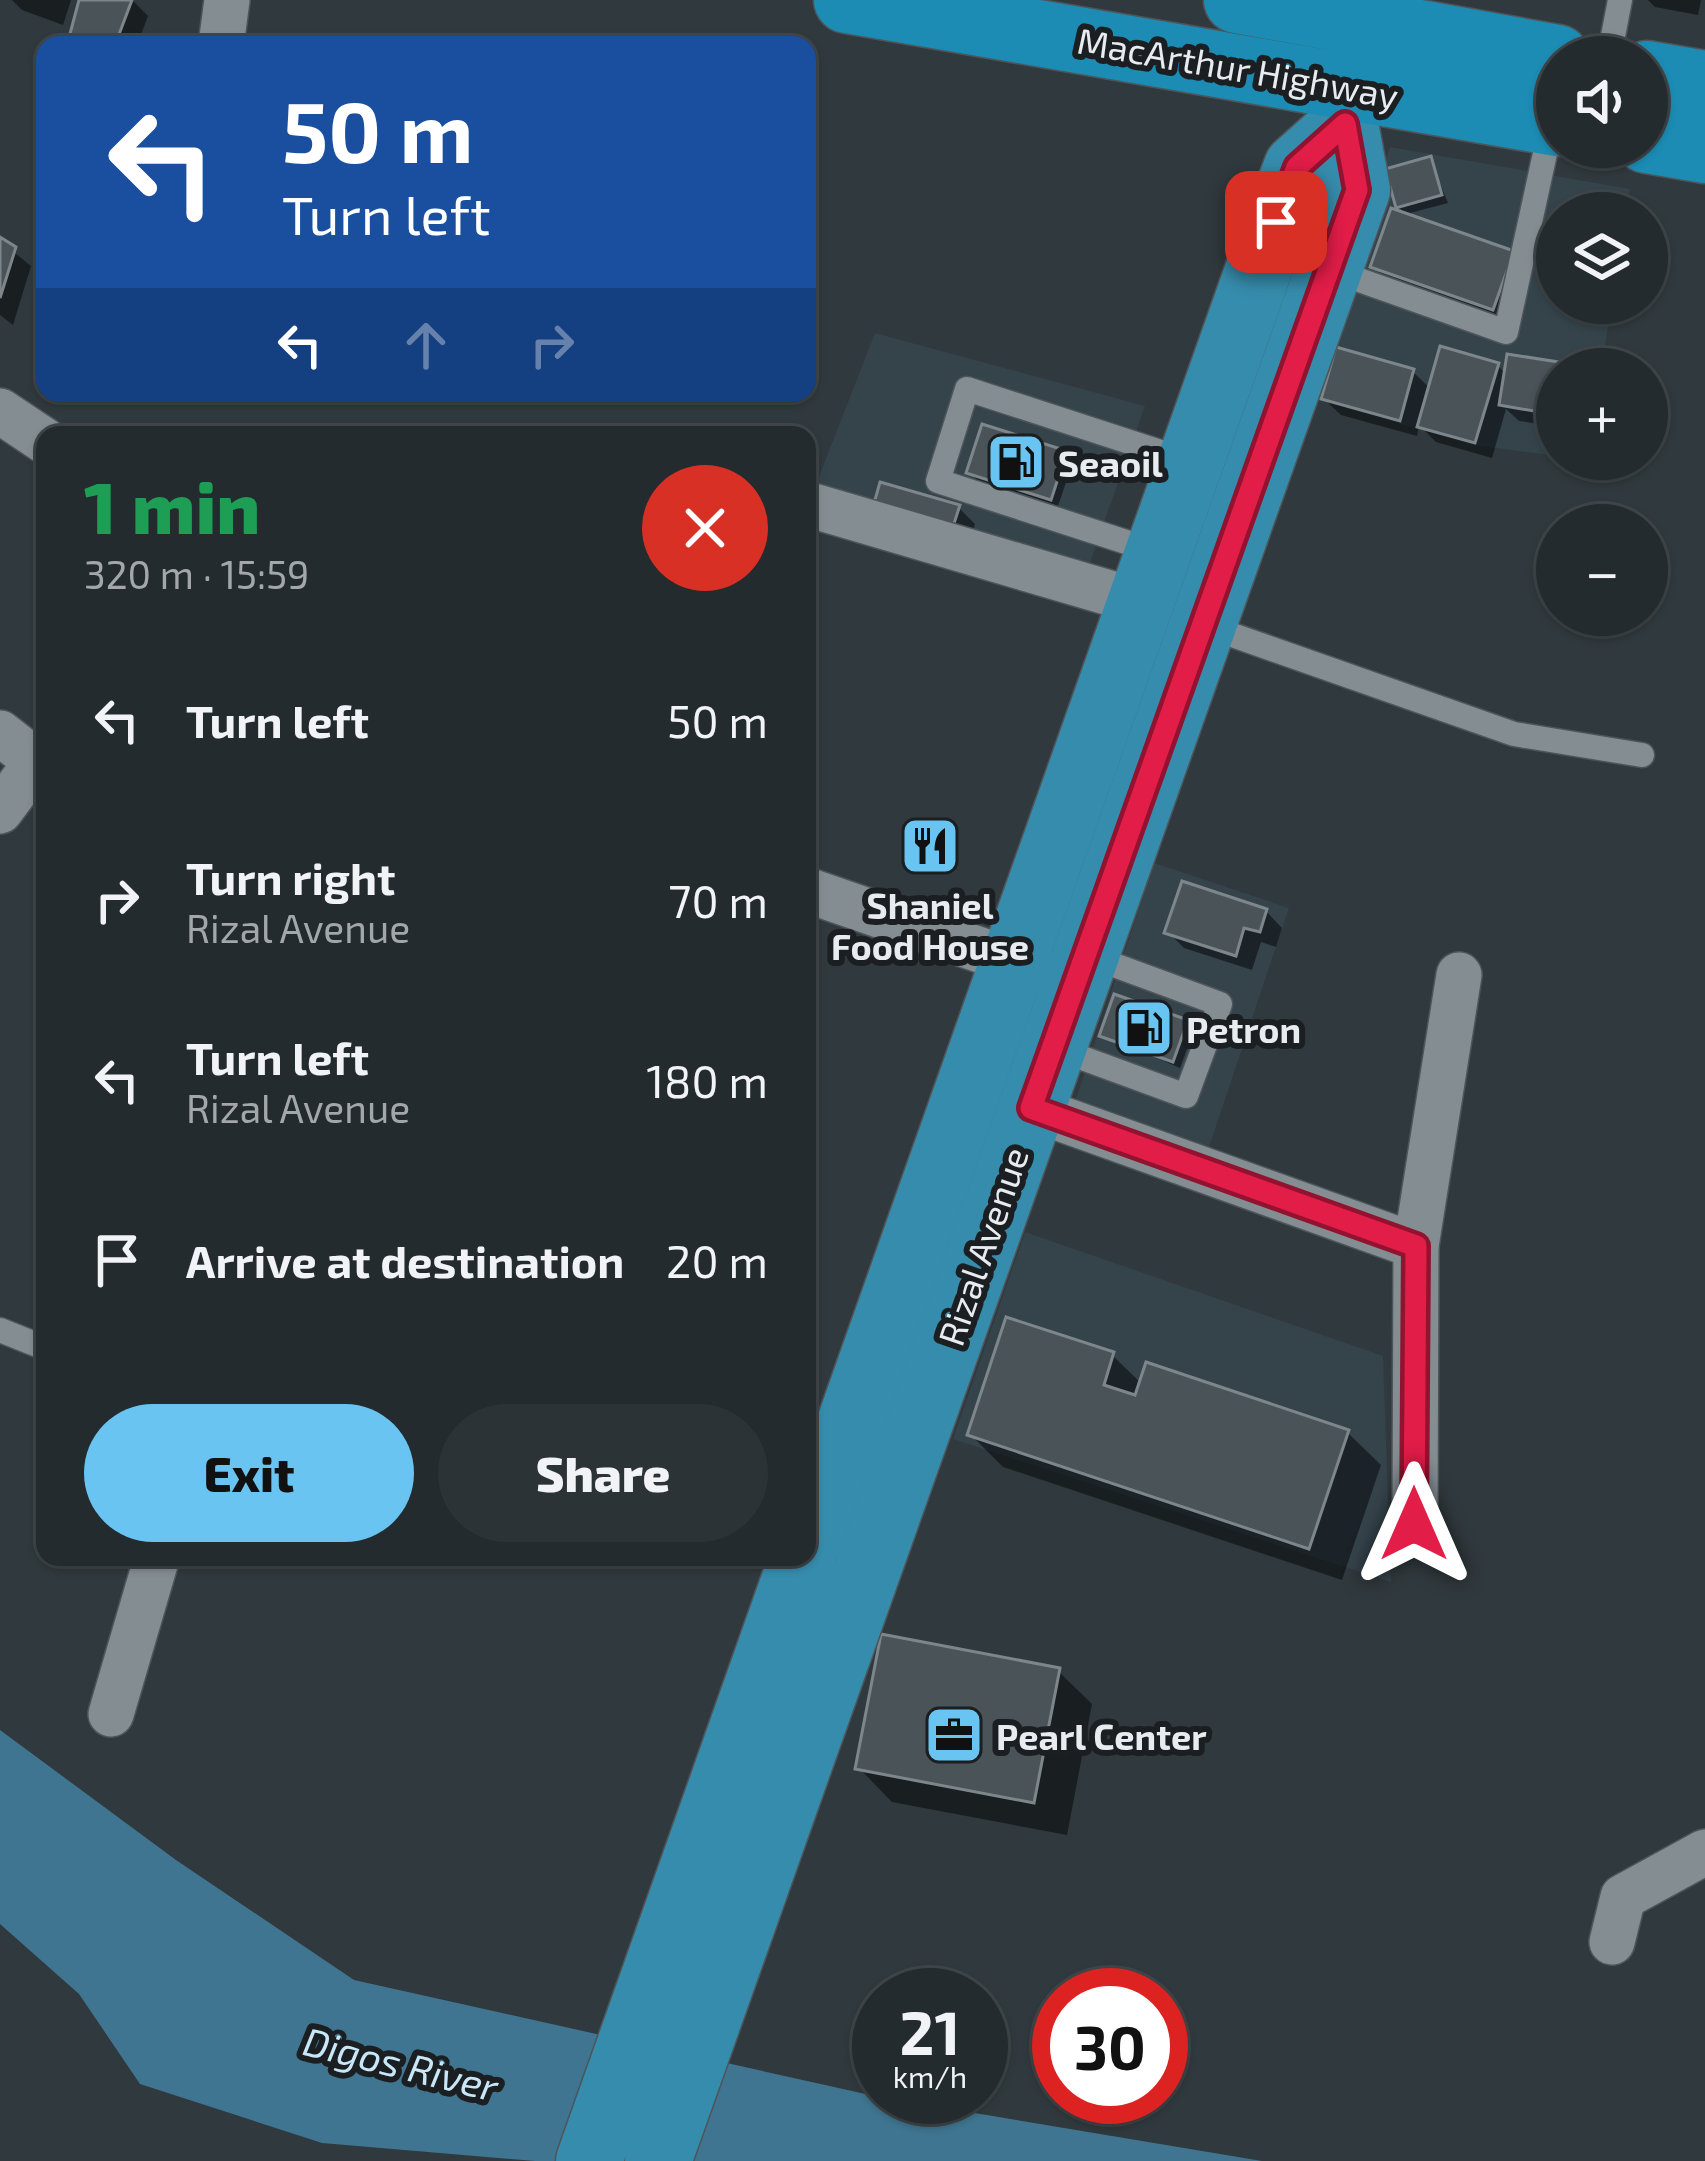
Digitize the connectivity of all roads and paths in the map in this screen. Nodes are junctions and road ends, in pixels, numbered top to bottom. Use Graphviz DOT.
graph roads {
  1 [pos="227,0"];
  2 [pos="847,0"];
  3 [pos="1237,0"];
  4 [pos="1620,0"];
  5 [pos="222,36"];
  6 [pos="1613,36"];
  7 [pos="1536,60"];
  8 [pos="1354,78"];
  9 [pos="1668,78"];
  10 [pos="1705,84"];
  11 [pos="1536,119"];
  12 [pos="1668,144"];
  13 [pos="1705,151"];
  14 [pos="1544,168"];
  15 [pos="1297,258"];
  16 [pos="0,411"];
  17 [pos="36,435"];
  18 [pos="1190,461"];
  19 [pos="816,507"];
  20 [pos="1149,577"];
  21 [pos="1202,624"];
  22 [pos="0,733"];
  23 [pos="36,753"];
  24 [pos="1642,755"];
  25 [pos="36,763"];
  26 [pos="0,811"];
  27 [pos="816,893"];
  28 [pos="1013,961"];
  29 [pos="1080,969"];
  30 [pos="1459,975"];
  31 [pos="1052,1047"];
  32 [pos="1031,1108"];
  33 [pos="1416,1246"];
  34 [pos="0,1330"];
  35 [pos="36,1344"];
  36 [pos="816,1519"];
  37 [pos="1414,1524"];
  38 [pos="154,1566"];
  39 [pos="799,1566"];
  40 [pos="111,1714"];
  41 [pos="1705,1852"];
  42 [pos="1612,1942"];
  43 [pos="612,2096"];
  44 [pos="665,2140"];
  45 [pos="589,2161"];
  1 -- 5 [label="street"];
  2 -- 8 [label="highway, MacArthur Highway"];
  3 -- 8 [label="highway, MacArthur Highway"];
  4 -- 6 [label="lane"];
  7 -- 8 [label="highway, MacArthur Highway"];
  8 -- 11 [label="highway, MacArthur Highway"];
  8 -- 15 [label="main road, Rizal Avenue"];
  9 -- 10 [label="highway"];
  12 -- 13 [label="highway"];
  14 -- 15 [label="lane"];
  15 -- 18 [label="main road, Rizal Avenue"];
  15 -- 21 [label="main road, Rizal Avenue"];
  16 -- 17 [label="street"];
  18 -- 20 [label="main road, Rizal Avenue"];
  18 -- 20 [label="lane"];
  19 -- 20 [label="street"];
  20 -- 28 [label="main road, Rizal Avenue"];
  21 -- 24 [label="lane"];
  21 -- 29 [label="main road, Rizal Avenue"];
  22 -- 23 [label="street"];
  25 -- 26 [label="street"];
  27 -- 28 [label="street"];
  28 -- 29 [label="street"];
  28 -- 36 [label="main road, Rizal Avenue"];
  29 -- 31 [label="main road, Rizal Avenue"];
  29 -- 31 [label="lane"];
  30 -- 33 [label="street"];
  31 -- 32 [label="main road, Rizal Avenue"];
  32 -- 33 [label="street"];
  32 -- 44 [label="main road, Rizal Avenue"];
  33 -- 37 [label="street"];
  34 -- 35 [label="lane"];
  38 -- 40 [label="street"];
  39 -- 43 [label="main road"];
  41 -- 42 [label="street"];
  43 -- 44 [label="main road"];
  43 -- 45 [label="main road"];
}
